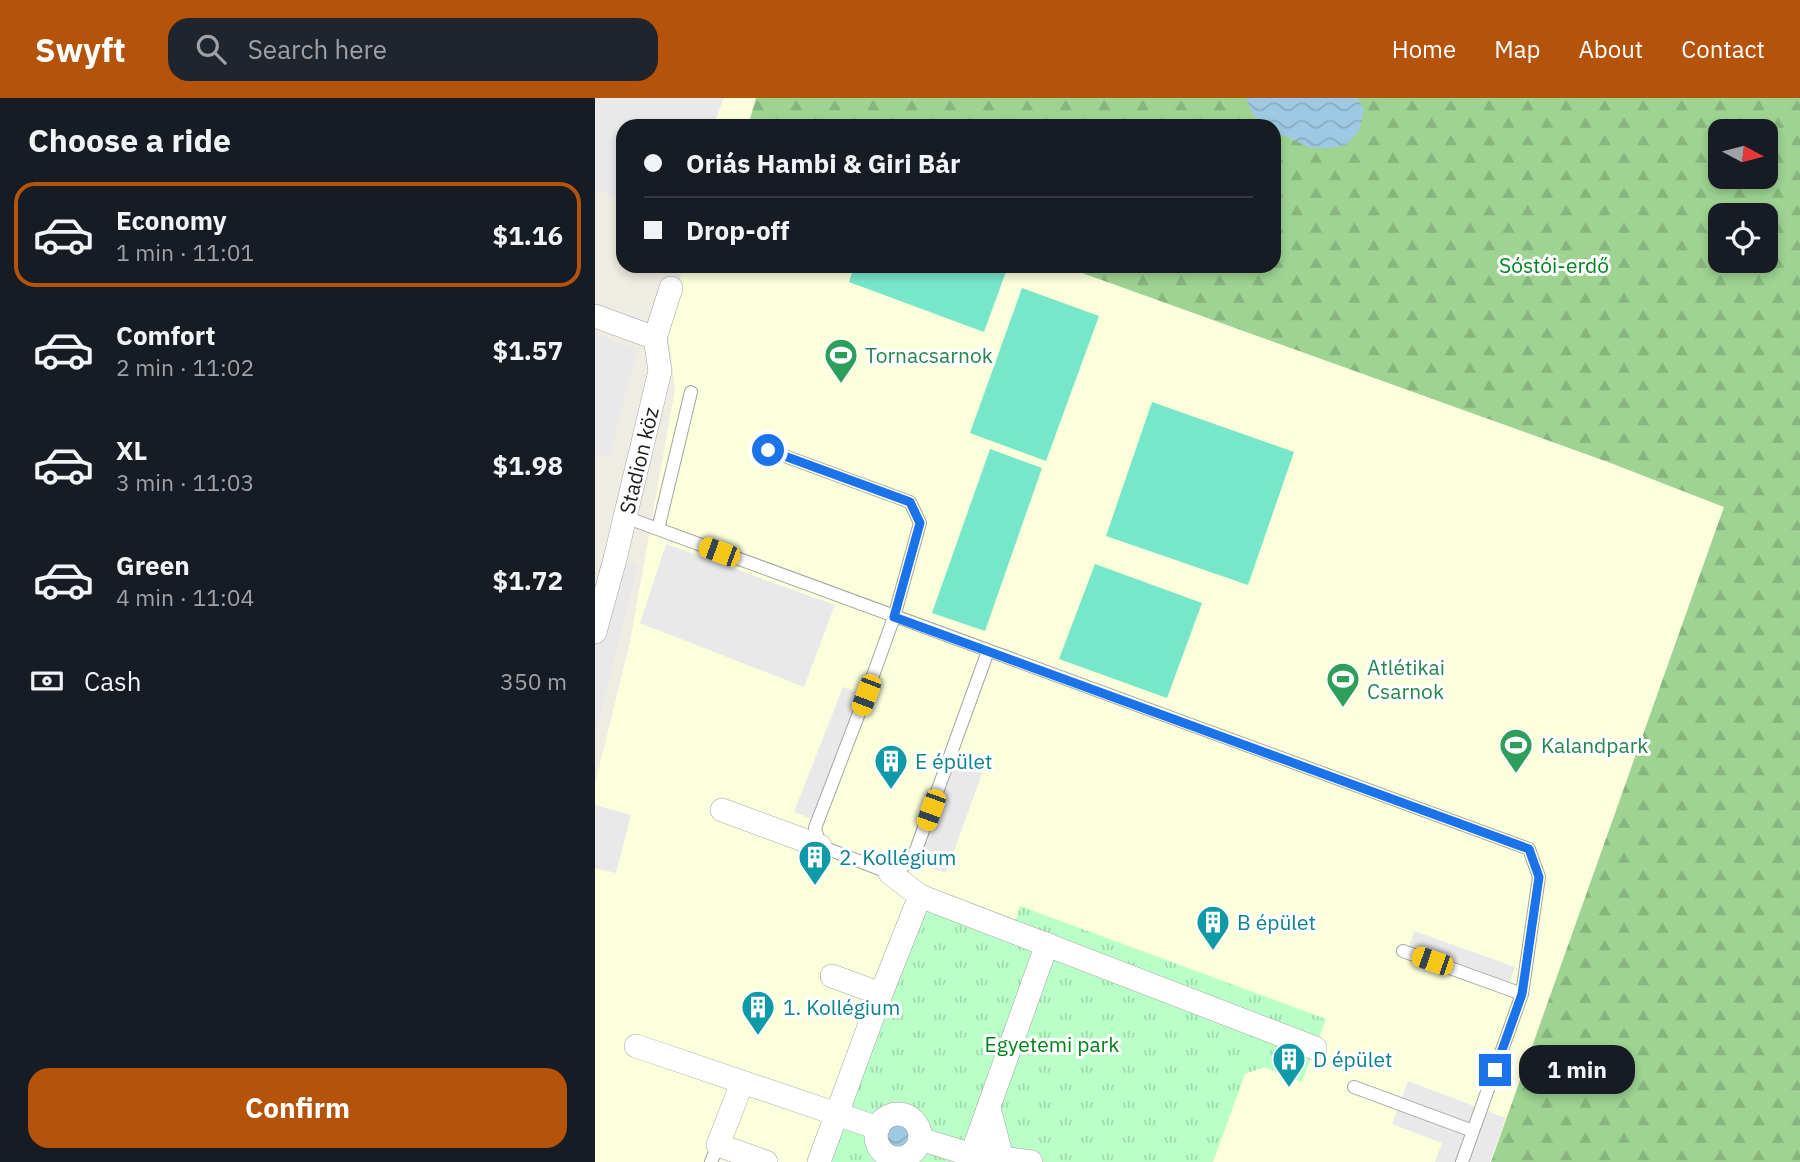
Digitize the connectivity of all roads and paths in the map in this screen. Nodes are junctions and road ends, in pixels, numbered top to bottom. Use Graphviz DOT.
graph roads {
  1 [pos="671,289"];
  2 [pos="595,316"];
  3 [pos="655,338"];
  4 [pos="691,392"];
  5 [pos="768,450"];
  6 [pos="625,517"];
  7 [pos="658,529"];
  8 [pos="894,617"];
  9 [pos="595,632"];
  10 [pos="988,651"];
  11 [pos="722,810"];
  12 [pos="820,846"];
  13 [pos="890,873"];
  14 [pos="920,896"];
  15 [pos="1047,944"];
  16 [pos="1403,951"];
  17 [pos="832,976"];
  18 [pos="881,993"];
  19 [pos="1522,994"];
  20 [pos="636,1046"];
  21 [pos="1315,1048"];
  22 [pos="742,1083"];
  23 [pos="1354,1087"];
  24 [pos="989,1108"];
  25 [pos="837,1115"];
  26 [pos="877,1128"];
  27 [pos="1473,1131"];
  28 [pos="920,1139"];
  29 [pos="715,1153"];
  30 [pos="971,1159"];
  31 [pos="892,1160"];
  32 [pos="1002,1160"];
  33 [pos="766,1162"];
  34 [pos="819,1162"];
  35 [pos="1032,1162"];
  36 [pos="1462,1162"];
  1 -- 3 [label="street, Stadion köz"];
  2 -- 3 [label="street"];
  3 -- 6 [label="street, Stadion köz"];
  4 -- 7 [label="lane"];
  5 -- 8 [label="lane"];
  6 -- 7 [label="lane"];
  6 -- 9 [label="street, Stadion köz"];
  7 -- 8 [label="lane"];
  8 -- 10 [label="lane"];
  8 -- 12 [label="lane"];
  10 -- 13 [label="lane"];
  10 -- 19 [label="lane"];
  11 -- 12 [label="street"];
  12 -- 13 [label="lane"];
  13 -- 14 [label="street"];
  14 -- 15 [label="street"];
  14 -- 18 [label="street"];
  15 -- 21 [label="street"];
  15 -- 24 [label="street"];
  16 -- 19 [label="lane"];
  17 -- 18 [label="street"];
  18 -- 25 [label="street"];
  19 -- 27 [label="lane"];
  20 -- 22 [label="street"];
  22 -- 25 [label="street"];
  22 -- 29 [label="street"];
  23 -- 27 [label="lane"];
  24 -- 30 [label="street"];
  24 -- 32 [label="street"];
  25 -- 26 [label="street"];
  25 -- 34 [label="street"];
  26 -- 28 [label="street"];
  26 -- 31 [label="street"];
  27 -- 36 [label="lane"];
  28 -- 30 [label="street"];
  28 -- 31 [label="street"];
  29 -- 33 [label="street"];
  30 -- 32 [label="street"];
  32 -- 35 [label="street"];
}
